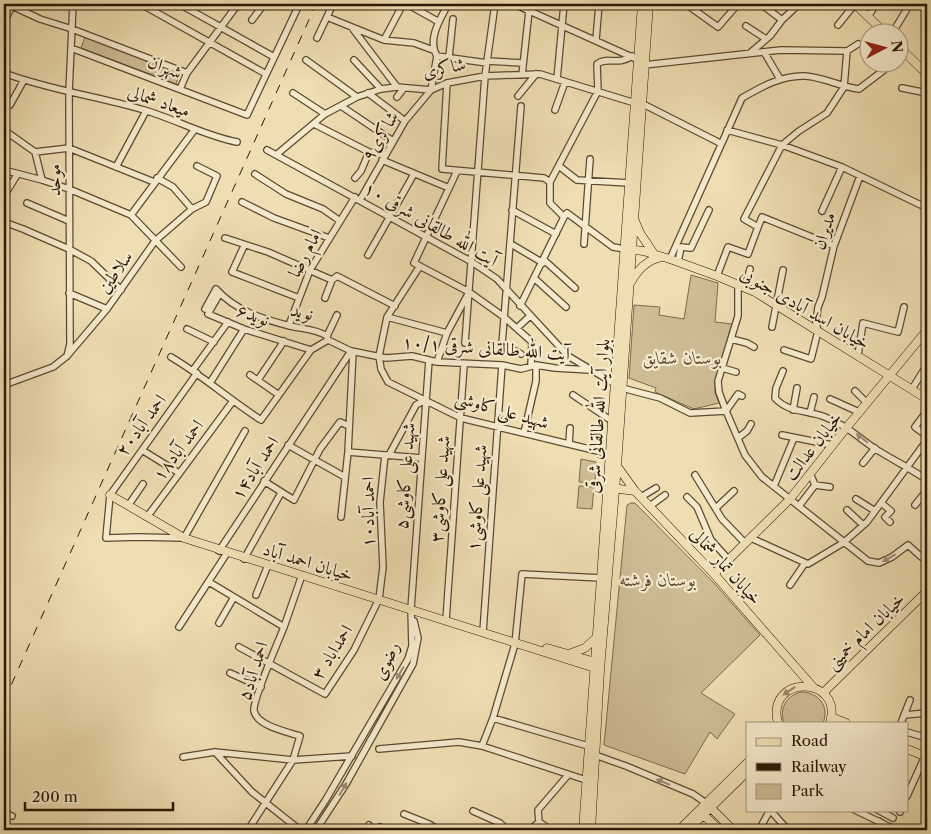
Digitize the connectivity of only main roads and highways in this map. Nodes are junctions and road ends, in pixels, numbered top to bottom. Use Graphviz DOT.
graph roads {
  1 [pos="642,4"];
  2 [pos="649,4"];
  3 [pos="855,4"];
  4 [pos="865,10"];
  5 [pos="875,22"];
  6 [pos="908,56"];
  7 [pos="638,60"];
  8 [pos="927,74"];
  9 [pos="638,103"];
  10 [pos="634,218"];
  11 [pos="628,249"];
  12 [pos="654,254"];
  13 [pos="670,259"];
  14 [pos="629,285"];
  15 [pos="927,330"];
  16 [pos="890,375"];
  17 [pos="618,386"];
  18 [pos="927,399"];
  19 [pos="617,466"];
  20 [pos="611,488"];
  21 [pos="634,491"];
  22 [pos="110,495"];
  23 [pos="714,574"];
  24 [pos="927,591"];
  25 [pos="596,637"];
  26 [pos="516,641"];
  27 [pos="569,654"];
  28 [pos="597,665"];
  29 [pos="813,687"];
  30 [pos="823,693"];
  31 [pos="831,720"];
  32 [pos="778,722"];
  33 [pos="908,748"];
  34 [pos="926,757"];
  35 [pos="746,764"];
  36 [pos="746,774"];
  37 [pos="708,806"];
  38 [pos="701,813"];
  39 [pos="719,816"];
  40 [pos="712,822"];
  41 [pos="583,830"];
  42 [pos="591,830"];
  43 [pos="679,830"];
  44 [pos="688,830"];
  45 [pos="720,830"];
  46 [pos="733,830"];
  1 -- 7 [label="main road, بلوار آیت الله طالقانی شرقی"];
  2 -- 7 [label="main road, بلوار آیت الله طالقانی شرقی"];
  3 -- 4 [label="main road"];
  4 -- 5 [label="main road"];
  6 -- 8 [label="main road"];
  7 -- 9 [label="main road, بلوار آیت الله طالقانی شرقی"];
  9 -- 10 [label="main road, بلوار آیت الله طالقانی شرقی"];
  9 -- 11 [label="main road, بلوار آیت الله طالقانی شرقی"];
  10 -- 11 [label="main road, بلوار آیت الله طالقانی شرقی"];
  10 -- 12 [label="main road"];
  11 -- 12 [label="main road, خیابان اسد آبادی جنوبی"];
  11 -- 14 [label="main road, بلوار آیت الله طالقانی شرقی"];
  11 -- 17 [label="main road, بلوار آیت الله طالقانی شرقی"];
  12 -- 13 [label="main road, خیابان اسد آبادی جنوبی"];
  13 -- 14 [label="main road"];
  13 -- 16 [label="main road, خیابان اسد آبادی جنوبی"];
  14 -- 17 [label="main road, بلوار آیت الله طالقانی شرقی"];
  15 -- 16 [label="main road, خیابان عدالت"];
  16 -- 18 [label="main road, خیابان اسد آبادی جنوبی"];
  16 -- 23 [label="main road, خیابان عدالت"];
  17 -- 19 [label="main road, بلوار آیت الله طالقانی شرقی"];
  17 -- 20 [label="main road, بلوار آیت الله طالقانی شرقی"];
  19 -- 20 [label="main road, بلوار آیت الله طالقانی شرقی"];
  19 -- 21 [label="main road, خیابان تمار شمالی"];
  20 -- 21 [label="main road"];
  20 -- 25 [label="main road, بلوار آیت الله طالقانی شرقی"];
  20 -- 28 [label="main road, بلوار آیت الله طالقانی شرقی"];
  21 -- 23 [label="main road, خیابان تمار شمالی"];
  22 -- 26 [label="main road, خیابان احمد آباد"];
  23 -- 29 [label="main road, خیابان تمار شمالی"];
  24 -- 30 [label="main road, خیابان امام خمینی"];
  25 -- 27 [label="main road"];
  25 -- 28 [label="main road, بلوار آیت الله طالقانی شرقی"];
  26 -- 27 [label="main road, خیابان احمد آباد"];
  26 -- 28 [label="main road, خیابان احمد آباد"];
  27 -- 28 [label="main road, خیابان احمد آباد"];
  28 -- 41 [label="main road, بلوار آیت الله طالقانی شرقی"];
  28 -- 42 [label="main road, بلوار آیت الله طالقانی شرقی"];
  29 -- 30 [label="main road, خیابان تمار شمالی"];
  29 -- 32 [label="main road, one-way"];
  30 -- 31 [label="main road"];
  33 -- 34 [label="main road"];
  35 -- 37 [label="main road"];
  36 -- 37 [label="main road"];
  37 -- 38 [label="main road"];
  37 -- 39 [label="main road"];
  38 -- 40 [label="main road"];
  38 -- 43 [label="main road"];
  38 -- 44 [label="main road"];
  39 -- 40 [label="main road"];
  39 -- 46 [label="main road"];
  40 -- 45 [label="main road"];
}
